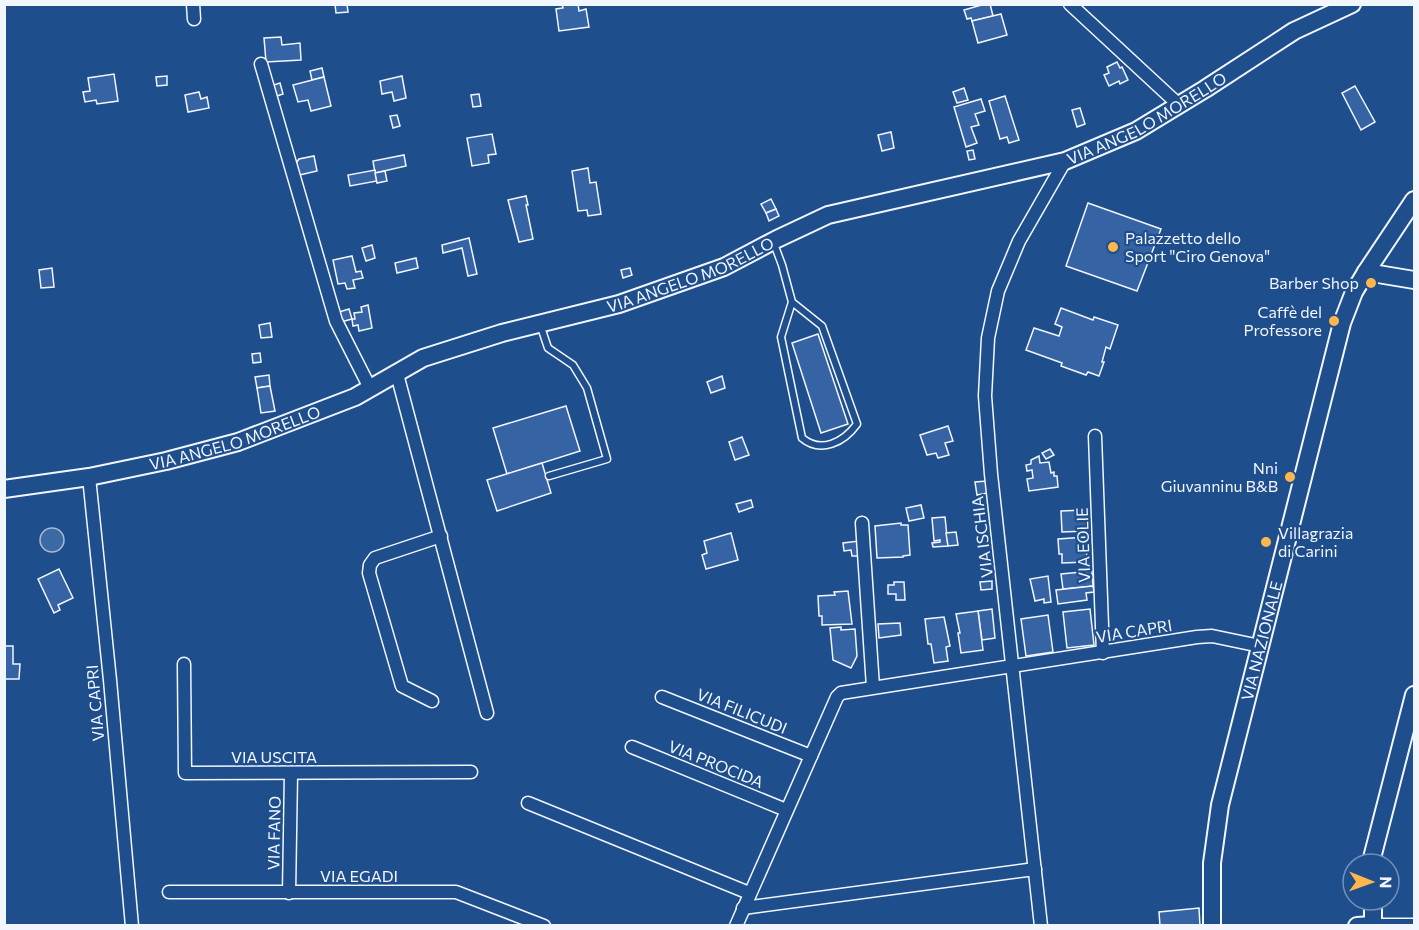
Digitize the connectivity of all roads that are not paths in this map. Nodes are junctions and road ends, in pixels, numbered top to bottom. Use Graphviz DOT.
graph roads {
  1 [pos="193,4"];
  2 [pos="1070,4"];
  3 [pos="1352,4"];
  4 [pos="194,19"];
  5 [pos="261,64"];
  6 [pos="1179,105"];
  7 [pos="1065,161"];
  8 [pos="1414,200"];
  9 [pos="773,241"];
  10 [pos="1366,272"];
  11 [pos="1414,280"];
  12 [pos="792,302"];
  13 [pos="540,324"];
  14 [pos="397,374"];
  15 [pos="370,388"];
  16 [pos="1095,436"];
  17 [pos="89,477"];
  18 [pos="549,477"];
  19 [pos="4,489"];
  20 [pos="862,523"];
  21 [pos="441,536"];
  22 [pos="1260,646"];
  23 [pos="1103,653"];
  24 [pos="184,664"];
  25 [pos="1014,666"];
  26 [pos="873,687"];
  27 [pos="1414,695"];
  28 [pos="662,697"];
  29 [pos="432,701"];
  30 [pos="487,714"];
  31 [pos="633,747"];
  32 [pos="811,756"];
  33 [pos="471,772"];
  34 [pos="291,773"];
  35 [pos="528,803"];
  36 [pos="786,810"];
  37 [pos="1374,852"];
  38 [pos="1035,869"];
  39 [pos="169,892"];
  40 [pos="289,893"];
  41 [pos="750,893"];
  42 [pos="743,908"];
  43 [pos="1374,925"];
  44 [pos="1414,925"];
  45 [pos="132,926"];
  46 [pos="544,926"];
  47 [pos="736,926"];
  48 [pos="1041,926"];
  49 [pos="1212,926"];
  50 [pos="1357,926"];
  1 -- 4 [label="street"];
  2 -- 6 [label="street"];
  3 -- 6 [label="street, VIA ANGELO MORELLO"];
  5 -- 15 [label="street"];
  6 -- 7 [label="street, VIA ANGELO MORELLO"];
  7 -- 9 [label="street, VIA ANGELO MORELLO"];
  7 -- 25 [label="street, VIA ISCHIA"];
  8 -- 10 [label="street, VIA NAZIONALE"];
  9 -- 12 [label="lane"];
  9 -- 13 [label="street, VIA ANGELO MORELLO"];
  10 -- 11 [label="street"];
  10 -- 22 [label="street, VIA NAZIONALE"];
  12 -- 12 [label="lane"];
  13 -- 14 [label="street, VIA ANGELO MORELLO"];
  13 -- 18 [label="lane"];
  14 -- 15 [label="street, VIA ANGELO MORELLO"];
  14 -- 21 [label="street"];
  15 -- 17 [label="street, VIA ANGELO MORELLO"];
  16 -- 23 [label="street, VIA EOLIE"];
  17 -- 19 [label="street, VIA ANGELO MORELLO"];
  17 -- 45 [label="street, VIA CAPRI"];
  20 -- 26 [label="street"];
  21 -- 29 [label="street"];
  21 -- 30 [label="street"];
  22 -- 23 [label="street, VIA CAPRI"];
  22 -- 49 [label="street, VIA NAZIONALE"];
  23 -- 25 [label="street, VIA CAPRI"];
  24 -- 34 [label="street, VIA USCITA"];
  25 -- 26 [label="street, VIA CAPRI"];
  25 -- 38 [label="street, VIA ISCHIA"];
  26 -- 32 [label="street, VIA CAPRI"];
  27 -- 37 [label="street"];
  28 -- 32 [label="street, VIA FILICUDI"];
  31 -- 36 [label="street, VIA PROCIDA"];
  32 -- 36 [label="street"];
  33 -- 34 [label="street, VIA USCITA"];
  34 -- 40 [label="street, VIA FANO"];
  35 -- 41 [label="street"];
  36 -- 41 [label="street"];
  38 -- 42 [label="street"];
  38 -- 48 [label="street, VIA ISCHIA"];
  39 -- 40 [label="street, VIA EGADI"];
  40 -- 46 [label="street, VIA EGADI"];
  41 -- 42 [label="street"];
  42 -- 47 [label="street"];
  43 -- 44 [label="street"];
  43 -- 50 [label="street"];
}
